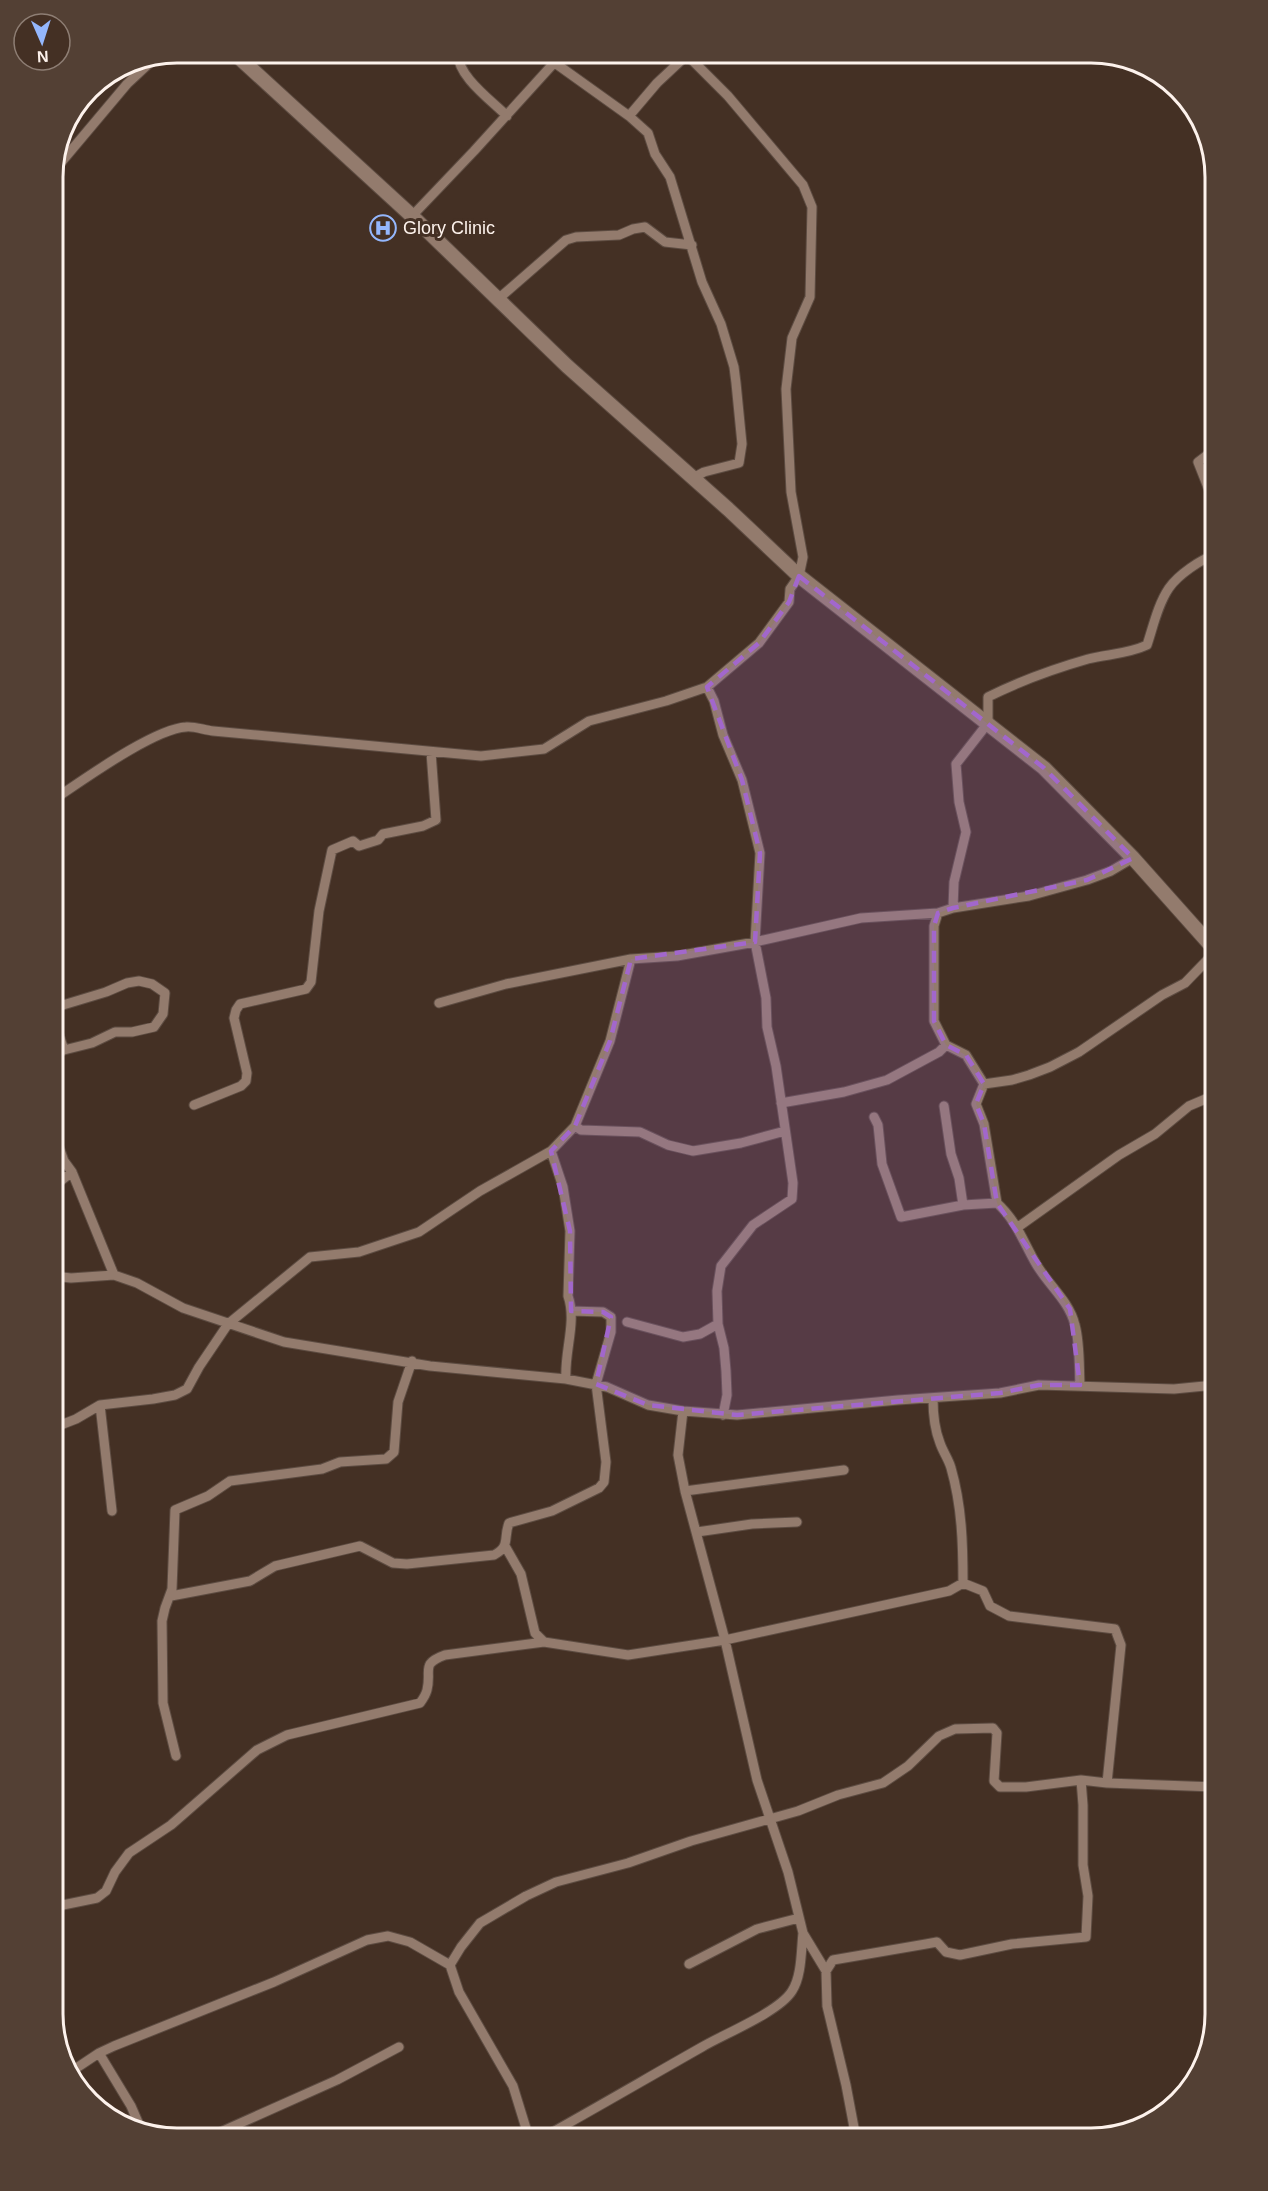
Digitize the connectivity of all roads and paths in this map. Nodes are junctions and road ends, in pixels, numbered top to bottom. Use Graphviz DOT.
graph roads {
  1 [pos="246,63"];
  2 [pos="459,63"];
  3 [pos="555,63"];
  4 [pos="678,63"];
  5 [pos="695,63"];
  6 [pos="144,68"];
  7 [pos="507,116"];
  8 [pos="629,116"];
  9 [pos="65,158"];
  10 [pos="412,216"];
  11 [pos="692,245"];
  12 [pos="497,300"];
  13 [pos="1205,457"];
  14 [pos="693,478"];
  15 [pos="1205,480"];
  16 [pos="1205,558"];
  17 [pos="800,576"];
  18 [pos="707,687"];
  19 [pos="988,697"];
  20 [pos="974,713"];
  21 [pos="987,723"];
  22 [pos="431,752"];
  23 [pos="63,793"];
  24 [pos="1133,858"];
  25 [pos="953,908"];
  26 [pos="938,913"];
  27 [pos="1205,940"];
  28 [pos="755,942"];
  29 [pos="631,959"];
  30 [pos="1205,962"];
  31 [pos="440,1003"];
  32 [pos="63,1005"];
  33 [pos="946,1045"];
  34 [pos="63,1047"];
  35 [pos="64,1050"];
  36 [pos="984,1084"];
  37 [pos="1205,1099"];
  38 [pos="781,1103"];
  39 [pos="194,1105"];
  40 [pos="944,1106"];
  41 [pos="874,1117"];
  42 [pos="575,1126"];
  43 [pos="785,1131"];
  44 [pos="552,1150"];
  45 [pos="63,1158"];
  46 [pos="72,1172"];
  47 [pos="63,1179"];
  48 [pos="997,1203"];
  49 [pos="963,1205"];
  50 [pos="1018,1227"];
  51 [pos="114,1275"];
  52 [pos="63,1277"];
  53 [pos="571,1311"];
  54 [pos="627,1322"];
  55 [pos="228,1324"];
  56 [pos="718,1324"];
  57 [pos="412,1361"];
  58 [pos="566,1379"];
  59 [pos="596,1384"];
  60 [pos="1080,1386"];
  61 [pos="1205,1386"];
  62 [pos="933,1398"];
  63 [pos="100,1405"];
  64 [pos="682,1411"];
  65 [pos="723,1415"];
  66 [pos="63,1424"];
  67 [pos="843,1470"];
  68 [pos="685,1491"];
  69 [pos="112,1511"];
  70 [pos="797,1522"];
  71 [pos="697,1532"];
  72 [pos="505,1546"];
  73 [pos="963,1584"];
  74 [pos="171,1596"];
  75 [pos="725,1640"];
  76 [pos="544,1642"];
  77 [pos="176,1756"];
  78 [pos="1081,1780"];
  79 [pos="1107,1783"];
  80 [pos="1205,1787"];
  81 [pos="772,1818"];
  82 [pos="63,1905"];
  83 [pos="799,1918"];
  84 [pos="803,1933"];
  85 [pos="689,1964"];
  86 [pos="450,1965"];
  87 [pos="826,1971"];
  88 [pos="399,2047"];
  89 [pos="99,2053"];
  90 [pos="77,2068"];
  91 [pos="137,2121"];
  92 [pos="229,2128"];
  93 [pos="526,2128"];
  94 [pos="559,2128"];
  95 [pos="854,2128"];
  1 -- 10 [label="main road"];
  2 -- 7 [label="street"];
  3 -- 7 [label="street"];
  3 -- 8 [label="street"];
  4 -- 8 [label="street"];
  5 -- 17 [label="street"];
  6 -- 9 [label="street"];
  7 -- 10 [label="street"];
  8 -- 11 [label="street"];
  10 -- 12 [label="main road"];
  11 -- 12 [label="street"];
  11 -- 14 [label="street"];
  12 -- 14 [label="main road"];
  13 -- 15 [label="street"];
  14 -- 17 [label="main road"];
  16 -- 19 [label="street"];
  17 -- 18 [label="street"];
  17 -- 20 [label="main road"];
  18 -- 22 [label="street"];
  18 -- 28 [label="street"];
  19 -- 20 [label="street"];
  19 -- 21 [label="street"];
  20 -- 21 [label="main road"];
  21 -- 24 [label="main road"];
  21 -- 25 [label="street"];
  22 -- 23 [label="street"];
  22 -- 39 [label="street"];
  24 -- 25 [label="street"];
  24 -- 27 [label="main road"];
  25 -- 26 [label="street"];
  26 -- 28 [label="street"];
  26 -- 33 [label="street"];
  28 -- 29 [label="street"];
  28 -- 38 [label="street"];
  29 -- 31 [label="street"];
  29 -- 42 [label="street"];
  30 -- 36 [label="street"];
  32 -- 35 [label="street"];
  33 -- 36 [label="street"];
  33 -- 38 [label="street"];
  34 -- 35 [label="street"];
  36 -- 48 [label="street"];
  37 -- 50 [label="street"];
  38 -- 43 [label="street"];
  40 -- 49 [label="street"];
  41 -- 49 [label="street"];
  42 -- 43 [label="street"];
  42 -- 44 [label="street"];
  43 -- 56 [label="street"];
  44 -- 53 [label="street"];
  44 -- 55 [label="street"];
  45 -- 46 [label="street"];
  46 -- 47 [label="street"];
  46 -- 51 [label="street"];
  48 -- 49 [label="street"];
  48 -- 50 [label="street"];
  50 -- 60 [label="street"];
  51 -- 52 [label="street"];
  51 -- 55 [label="street"];
  53 -- 58 [label="street"];
  53 -- 59 [label="street"];
  54 -- 56 [label="street"];
  55 -- 57 [label="street"];
  55 -- 63 [label="street"];
  56 -- 65 [label="street"];
  57 -- 58 [label="street"];
  57 -- 74 [label="street"];
  58 -- 59 [label="street"];
  59 -- 64 [label="street"];
  59 -- 72 [label="street"];
  60 -- 61 [label="street"];
  60 -- 62 [label="street"];
  62 -- 65 [label="street"];
  62 -- 73 [label="street"];
  63 -- 66 [label="street"];
  63 -- 69 [label="street"];
  64 -- 65 [label="street"];
  64 -- 68 [label="street"];
  67 -- 68 [label="street"];
  68 -- 71 [label="street"];
  70 -- 71 [label="street"];
  71 -- 75 [label="street"];
  72 -- 74 [label="street"];
  72 -- 76 [label="street"];
  73 -- 75 [label="street"];
  73 -- 79 [label="street"];
  74 -- 77 [label="street"];
  75 -- 76 [label="street"];
  75 -- 81 [label="street"];
  76 -- 82 [label="street"];
  78 -- 79 [label="street"];
  78 -- 81 [label="street"];
  78 -- 87 [label="street"];
  79 -- 80 [label="street"];
  81 -- 83 [label="street"];
  81 -- 86 [label="street"];
  83 -- 84 [label="street"];
  83 -- 85 [label="street"];
  84 -- 87 [label="street"];
  84 -- 94 [label="street"];
  86 -- 89 [label="street"];
  86 -- 93 [label="street"];
  87 -- 95 [label="street"];
  88 -- 92 [label="street"];
  89 -- 90 [label="street"];
  89 -- 91 [label="street"];
}
